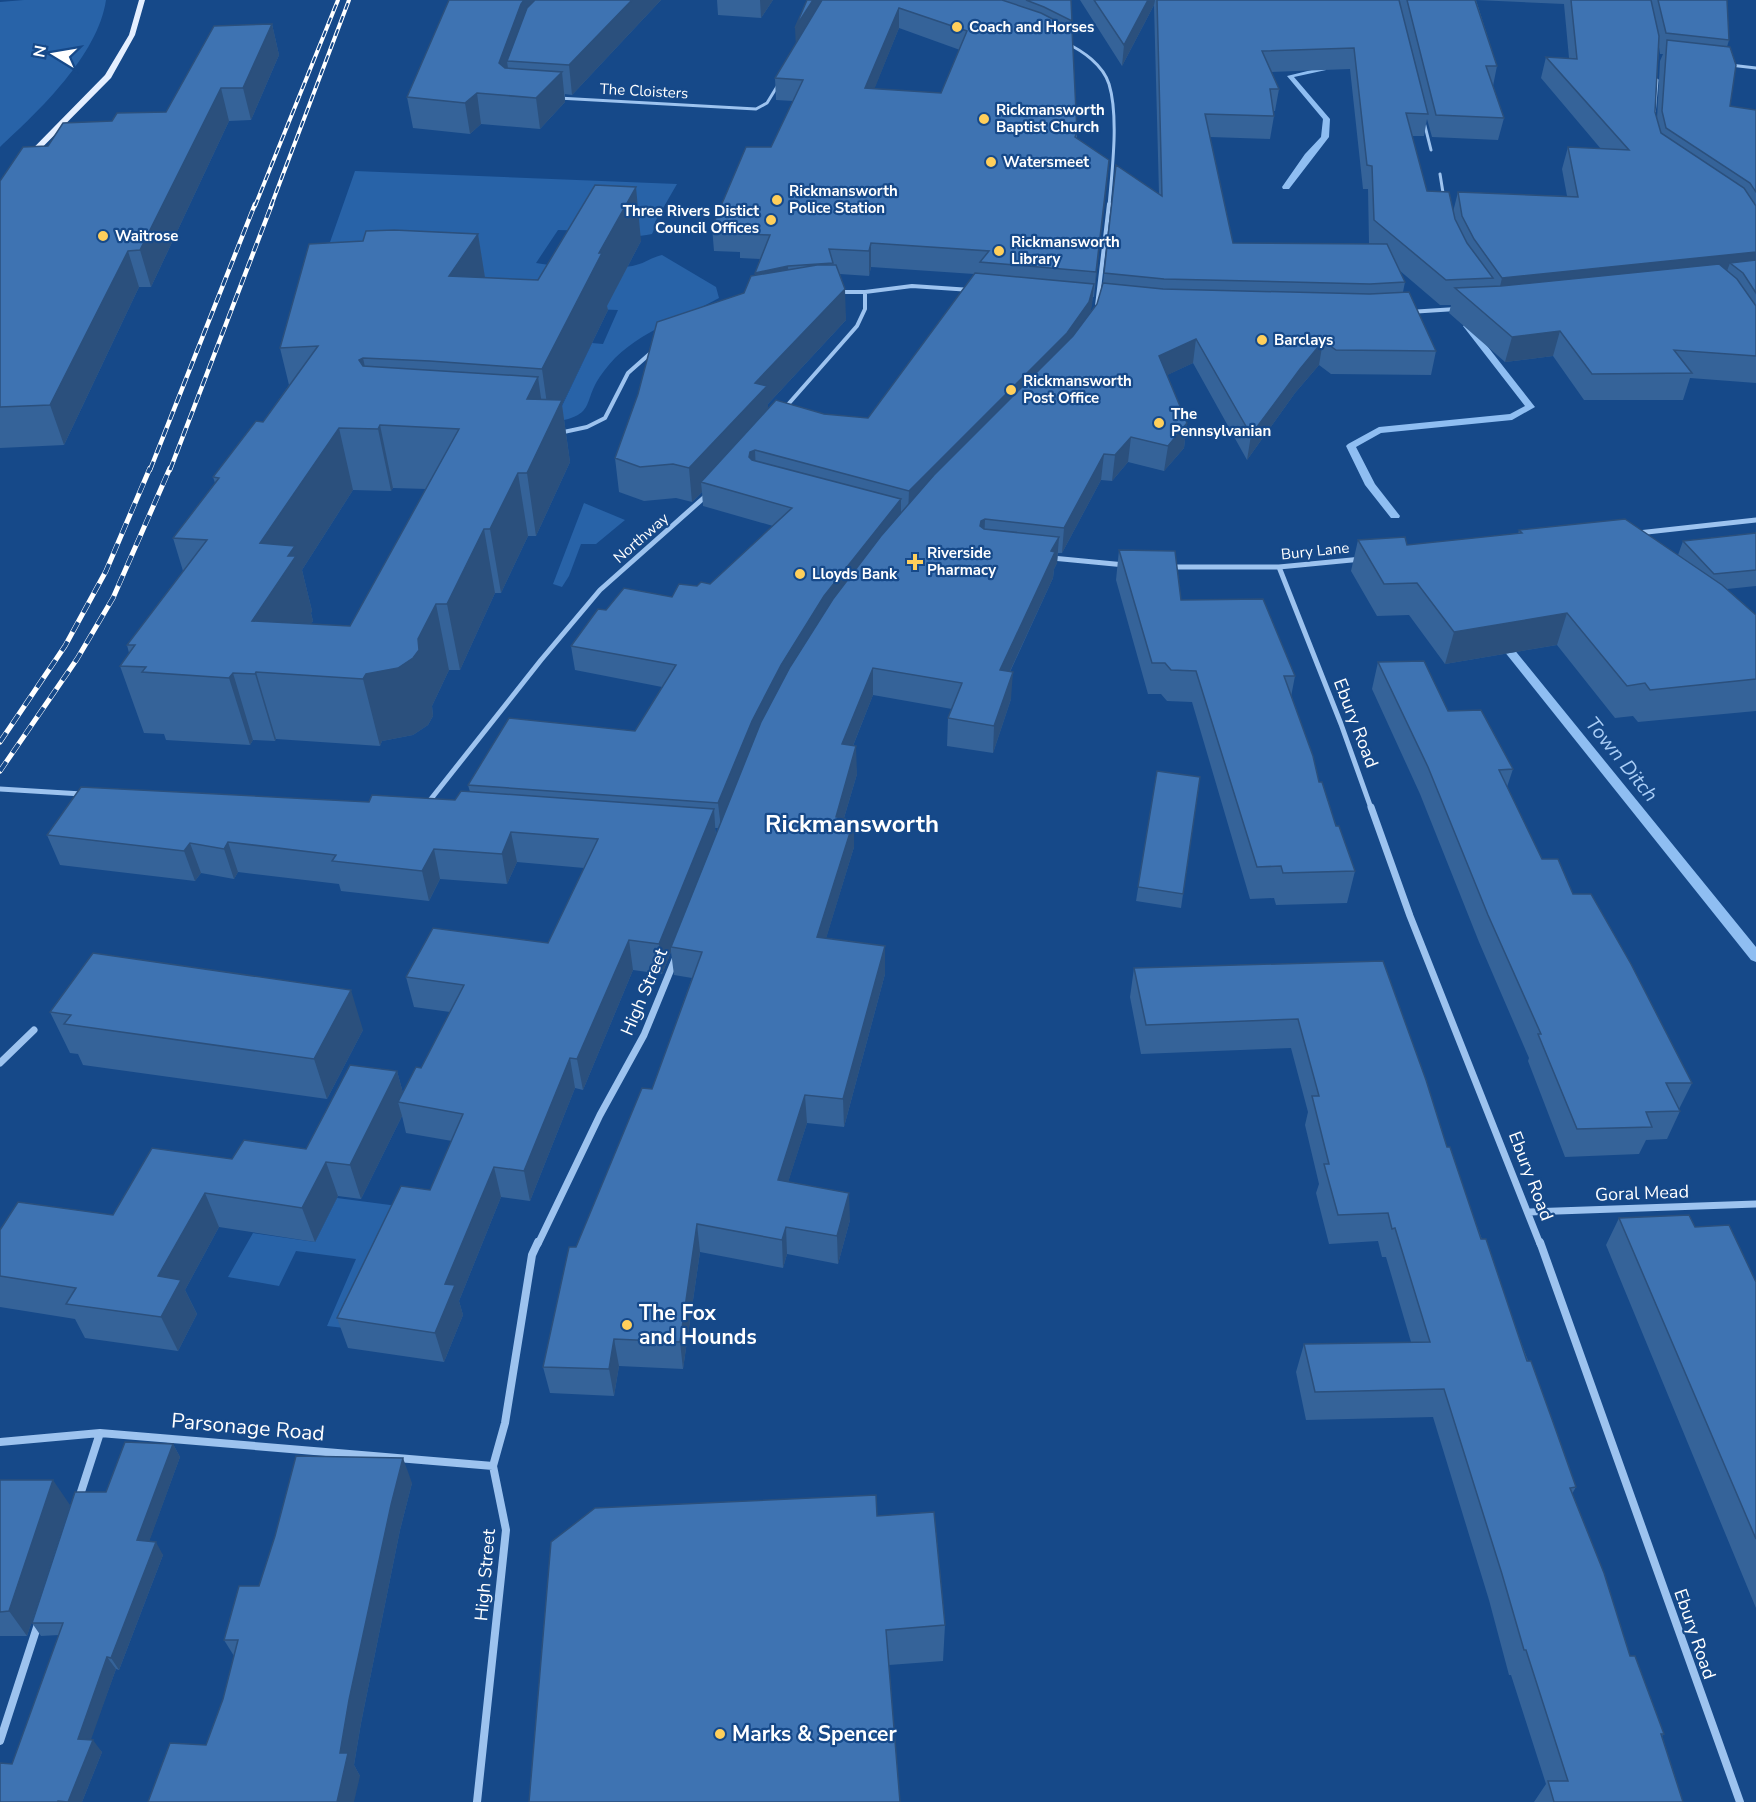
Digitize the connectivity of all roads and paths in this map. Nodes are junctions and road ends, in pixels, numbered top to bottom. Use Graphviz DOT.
graph roads {
  1 [pos="142,0"];
  2 [pos="1063,41"];
  3 [pos="1722,65"];
  4 [pos="1756,68"];
  5 [pos="1657,69"];
  6 [pos="779,85"];
  7 [pos="554,98"];
  8 [pos="1423,118"];
  9 [pos="1653,124"];
  10 [pos="1431,150"];
  11 [pos="1440,174"];
  12 [pos="0,187"];
  13 [pos="1446,207"];
  14 [pos="975,290"];
  15 [pos="834,292"];
  16 [pos="866,292"];
  17 [pos="1088,300"];
  18 [pos="1098,301"];
  19 [pos="1109,303"];
  20 [pos="1462,309"];
  21 [pos="1095,312"];
  22 [pos="1408,312"];
  23 [pos="659,346"];
  24 [pos="780,414"];
  25 [pos="555,434"];
  26 [pos="709,492"];
  27 [pos="1756,520"];
  28 [pos="1630,534"];
  29 [pos="1048,557"];
  30 [pos="1371,558"];
  31 [pos="1133,566"];
  32 [pos="1164,567"];
  33 [pos="1279,567"];
  34 [pos="0,789"];
  35 [pos="94,794"];
  36 [pos="428,804"];
  37 [pos="416,805"];
  38 [pos="437,810"];
  39 [pos="678,950"];
  40 [pos="34,1030"];
  41 [pos="0,1063"];
  42 [pos="1756,1204"];
  43 [pos="1529,1212"];
  44 [pos="100,1433"];
  45 [pos="0,1442"];
  46 [pos="493,1466"];
  47 [pos="74,1512"];
  48 [pos="41,1615"];
  49 [pos="0,1741"];
  50 [pos="477,1802"];
  51 [pos="1740,1802"];
  1 -- 12 [label="main road"];
  2 -- 18 [label="street"];
  3 -- 4 [label="street"];
  5 -- 9 [label="street"];
  6 -- 7 [label="street, The Cloisters"];
  8 -- 10 [label="street"];
  11 -- 13 [label="street"];
  14 -- 16 [label="street"];
  15 -- 16 [label="street"];
  16 -- 24 [label="street"];
  17 -- 18 [label="street"];
  18 -- 19 [label="street"];
  18 -- 21 [label="street"];
  20 -- 22 [label="street"];
  23 -- 25 [label="street"];
  26 -- 36 [label="street, Northway"];
  27 -- 28 [label="street"];
  29 -- 31 [label="street"];
  30 -- 33 [label="street, Bury Lane"];
  32 -- 33 [label="street, Bury Lane"];
  33 -- 43 [label="street, Ebury Road"];
  34 -- 35 [label="street"];
  36 -- 37 [label="street"];
  36 -- 38 [label="street"];
  39 -- 46 [label="street, High Street"];
  40 -- 41 [label="street"];
  42 -- 43 [label="street, Goral Mead"];
  43 -- 51 [label="street, Ebury Road"];
  44 -- 45 [label="street, Parsonage Road"];
  44 -- 46 [label="street, Parsonage Road"];
  44 -- 47 [label="street"];
  46 -- 50 [label="street, High Street"];
  48 -- 49 [label="street"];
}
